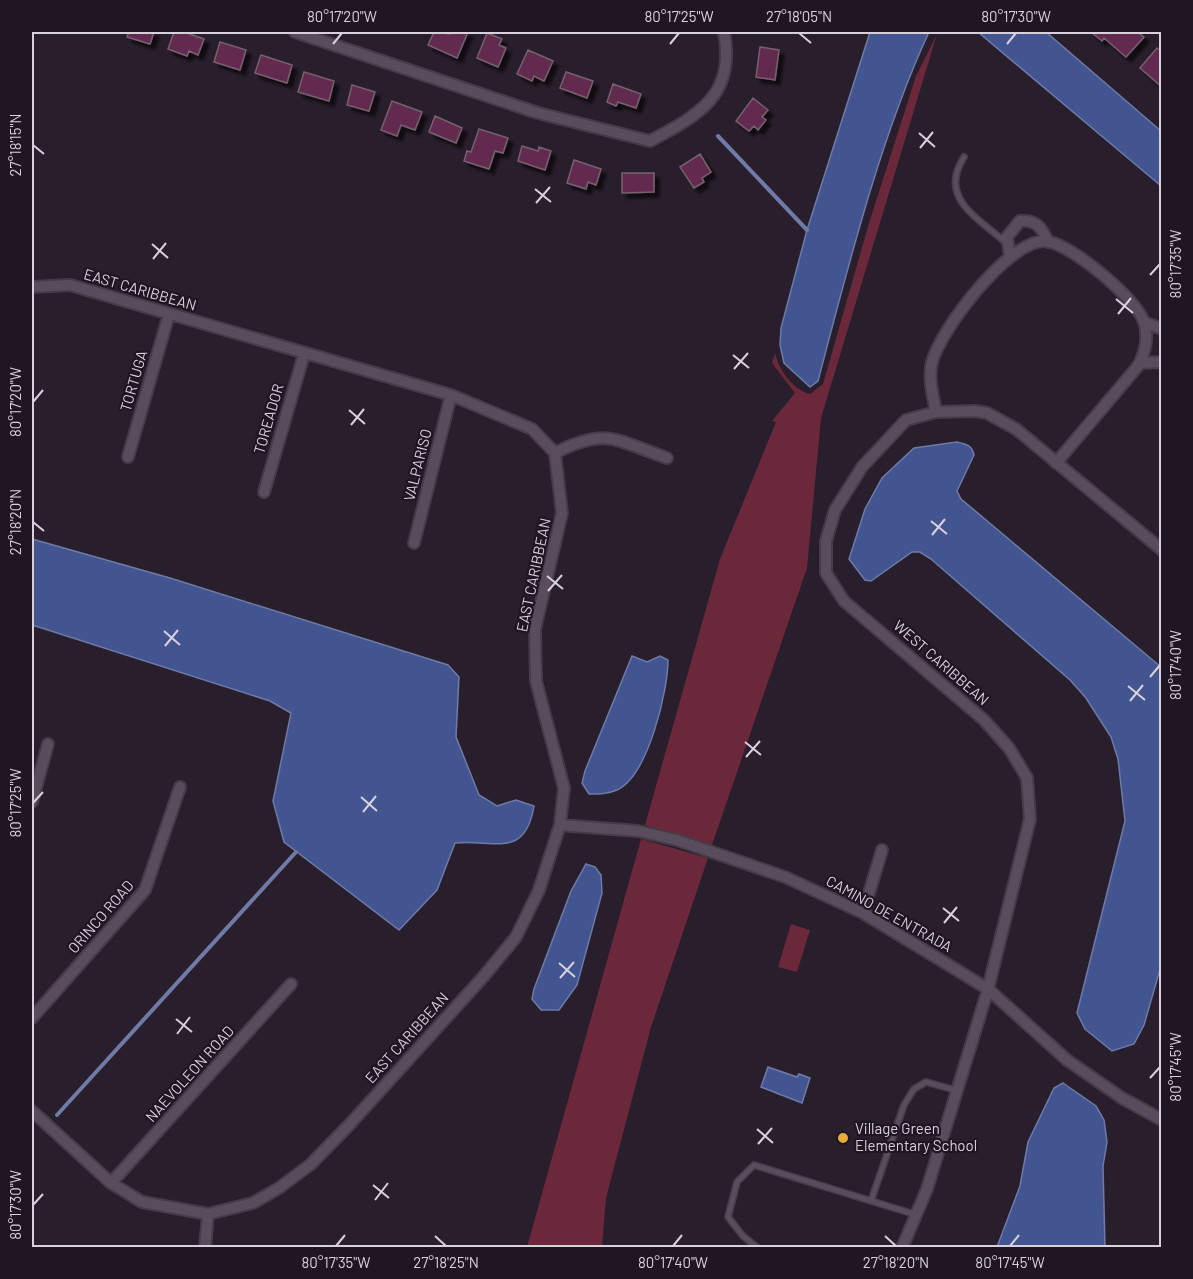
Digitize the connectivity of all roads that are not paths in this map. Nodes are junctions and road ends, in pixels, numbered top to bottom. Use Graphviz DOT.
graph roads {
  1 [pos="295,32"];
  2 [pos="724,32"];
  3 [pos="964,157"];
  4 [pos="1048,242"];
  5 [pos="1006,243"];
  6 [pos="1010,256"];
  7 [pos="32,287"];
  8 [pos="170,314"];
  9 [pos="1144,322"];
  10 [pos="1161,329"];
  11 [pos="304,354"];
  12 [pos="1161,362"];
  13 [pos="1140,363"];
  14 [pos="451,396"];
  15 [pos="936,412"];
  16 [pos="555,453"];
  17 [pos="128,457"];
  18 [pos="667,458"];
  19 [pos="1056,463"];
  20 [pos="264,492"];
  21 [pos="414,543"];
  22 [pos="1161,550"];
  23 [pos="48,744"];
  24 [pos="180,787"];
  25 [pos="32,802"];
  26 [pos="560,825"];
  27 [pos="882,850"];
  28 [pos="863,914"];
  29 [pos="291,984"];
  30 [pos="988,989"];
  31 [pos="32,1018"];
  32 [pos="955,1090"];
  33 [pos="32,1112"];
  34 [pos="1161,1120"];
  35 [pos="111,1183"];
  36 [pos="871,1201"];
  37 [pos="208,1214"];
  38 [pos="917,1215"];
  39 [pos="205,1248"];
  40 [pos="758,1248"];
  41 [pos="902,1248"];
  1 -- 2 [label="street"];
  3 -- 5 [label="lane"];
  4 -- 5 [label="street"];
  4 -- 6 [label="street"];
  4 -- 9 [label="street"];
  5 -- 6 [label="street"];
  6 -- 15 [label="street"];
  7 -- 8 [label="street, EAST CARIBBEAN"];
  8 -- 11 [label="street, EAST CARIBBEAN"];
  8 -- 17 [label="street, TORTUGA"];
  9 -- 10 [label="street"];
  9 -- 13 [label="street"];
  11 -- 14 [label="street, EAST CARIBBEAN"];
  11 -- 20 [label="street, TOREADOR"];
  12 -- 13 [label="street"];
  13 -- 19 [label="street"];
  14 -- 16 [label="street, EAST CARIBBEAN"];
  14 -- 21 [label="street, VALPARISO"];
  15 -- 19 [label="street, WEST CARIBBEAN"];
  15 -- 30 [label="street, WEST CARIBBEAN"];
  16 -- 18 [label="street"];
  16 -- 26 [label="street, EAST CARIBBEAN"];
  19 -- 22 [label="street, WEST CARIBBEAN"];
  23 -- 25 [label="street"];
  24 -- 31 [label="street, ORINCO ROAD"];
  26 -- 28 [label="street, CAMINO DE ENTRADA"];
  26 -- 37 [label="street, EAST CARIBBEAN"];
  27 -- 28 [label="street"];
  28 -- 30 [label="street, CAMINO DE ENTRADA"];
  29 -- 35 [label="street, NAEVOLEON ROAD"];
  30 -- 32 [label="street, WEST CARIBBEAN"];
  30 -- 34 [label="street, CAMINO DE ENTRADA"];
  32 -- 36 [label="lane"];
  32 -- 38 [label="street, WEST CARIBBEAN"];
  33 -- 35 [label="street, EAST CARIBBEAN"];
  35 -- 37 [label="street, EAST CARIBBEAN"];
  36 -- 38 [label="lane"];
  36 -- 40 [label="lane"];
  37 -- 39 [label="street"];
  38 -- 41 [label="street, WEST CARIBBEAN"];
}
